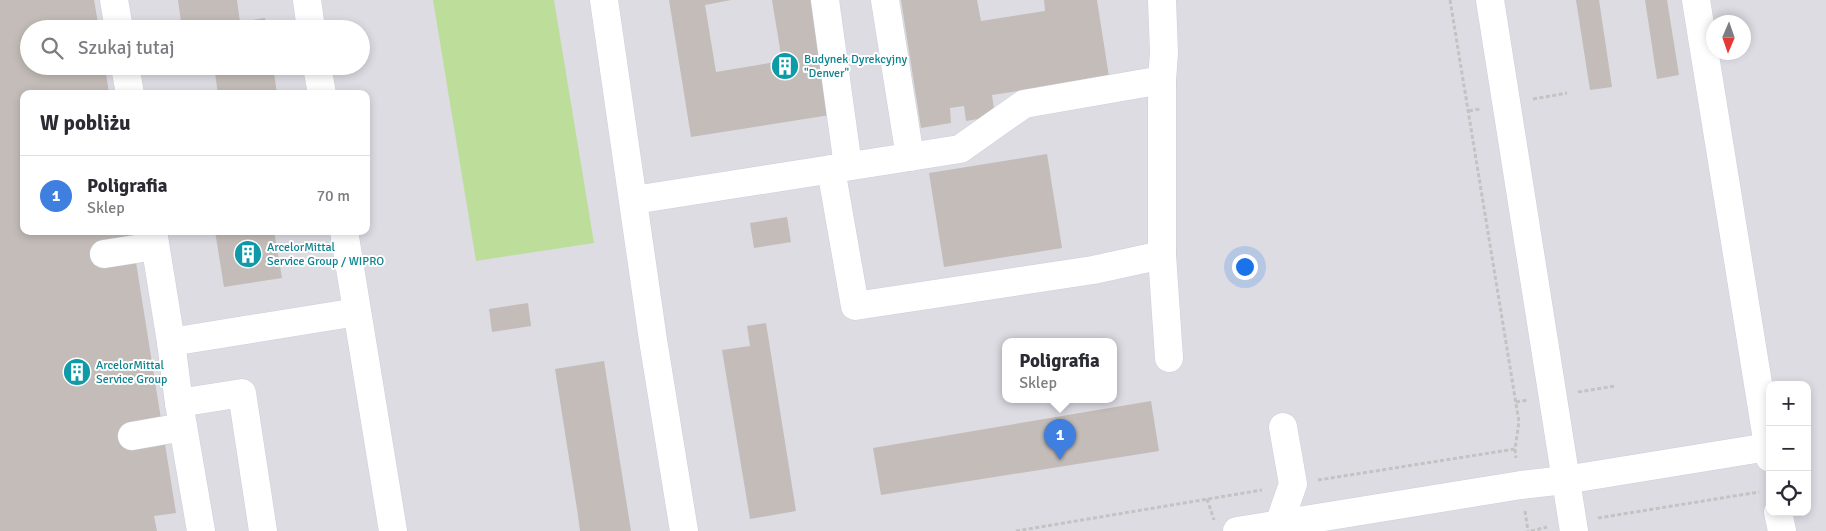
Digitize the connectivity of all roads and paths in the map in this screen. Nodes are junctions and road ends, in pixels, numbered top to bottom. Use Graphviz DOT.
graph roads {
  1 [pos="114,0"];
  2 [pos="307,0"];
  3 [pos="604,0"];
  4 [pos="825,0"];
  5 [pos="885,0"];
  6 [pos="1162,0"];
  7 [pos="1450,0"];
  8 [pos="1490,0"];
  9 [pos="1696,0"];
  10 [pos="117,20"];
  11 [pos="310,20"];
  12 [pos="127,75"];
  13 [pos="319,75"];
  14 [pos="1162,80"];
  15 [pos="129,90"];
  16 [pos="321,90"];
  17 [pos="910,157"];
  18 [pos="839,168"];
  19 [pos="634,200"];
  20 [pos="345,235"];
  21 [pos="154,238"];
  22 [pos="104,254"];
  23 [pos="1162,255"];
  24 [pos="357,312"];
  25 [pos="171,342"];
  26 [pos="1168,358"];
  27 [pos="181,415"];
  28 [pos="1283,428"];
  29 [pos="1766,433"];
  30 [pos="132,436"];
  31 [pos="1766,452"];
  32 [pos="1565,480"];
  33 [pos="1293,484"];
  34 [pos="1521,484"];
  35 [pos="1761,492"];
  36 [pos="1207,499"];
  37 [pos="1779,516"];
  38 [pos="1302,523"];
  39 [pos="1226,527"];
  40 [pos="1573,527"];
  41 [pos="201,531"];
  42 [pos="263,531"];
  43 [pos="393,531"];
  44 [pos="684,531"];
  45 [pos="1530,531"];
  46 [pos="1782,531"];
  1 -- 10 [label="lane"];
  2 -- 11 [label="lane"];
  3 -- 19 [label="lane"];
  4 -- 18 [label="lane"];
  5 -- 17 [label="lane"];
  6 -- 14 [label="lane"];
  7 -- 34 [label="path"];
  8 -- 32 [label="lane"];
  9 -- 29 [label="lane"];
  12 -- 15 [label="lane"];
  13 -- 16 [label="lane"];
  14 -- 17 [label="lane"];
  14 -- 23 [label="lane"];
  17 -- 18 [label="lane"];
  18 -- 19 [label="lane"];
  18 -- 23 [label="lane"];
  19 -- 44 [label="lane"];
  20 -- 24 [label="lane"];
  21 -- 22 [label="lane"];
  21 -- 25 [label="lane"];
  23 -- 26 [label="lane"];
  24 -- 25 [label="lane"];
  24 -- 43 [label="lane"];
  25 -- 27 [label="lane"];
  27 -- 30 [label="lane"];
  27 -- 41 [label="lane"];
  27 -- 42 [label="lane"];
  28 -- 33 [label="lane"];
  31 -- 32 [label="lane"];
  32 -- 34 [label="lane"];
  32 -- 40 [label="lane"];
  33 -- 38 [label="lane"];
  33 -- 38 [label="lane"];
  34 -- 38 [label="lane"];
  34 -- 45 [label="path"];
  35 -- 40 [label="path"];
  36 -- 39 [label="path"];
  37 -- 46 [label="lane"];
  38 -- 39 [label="lane"];
  40 -- 45 [label="path"];
}
